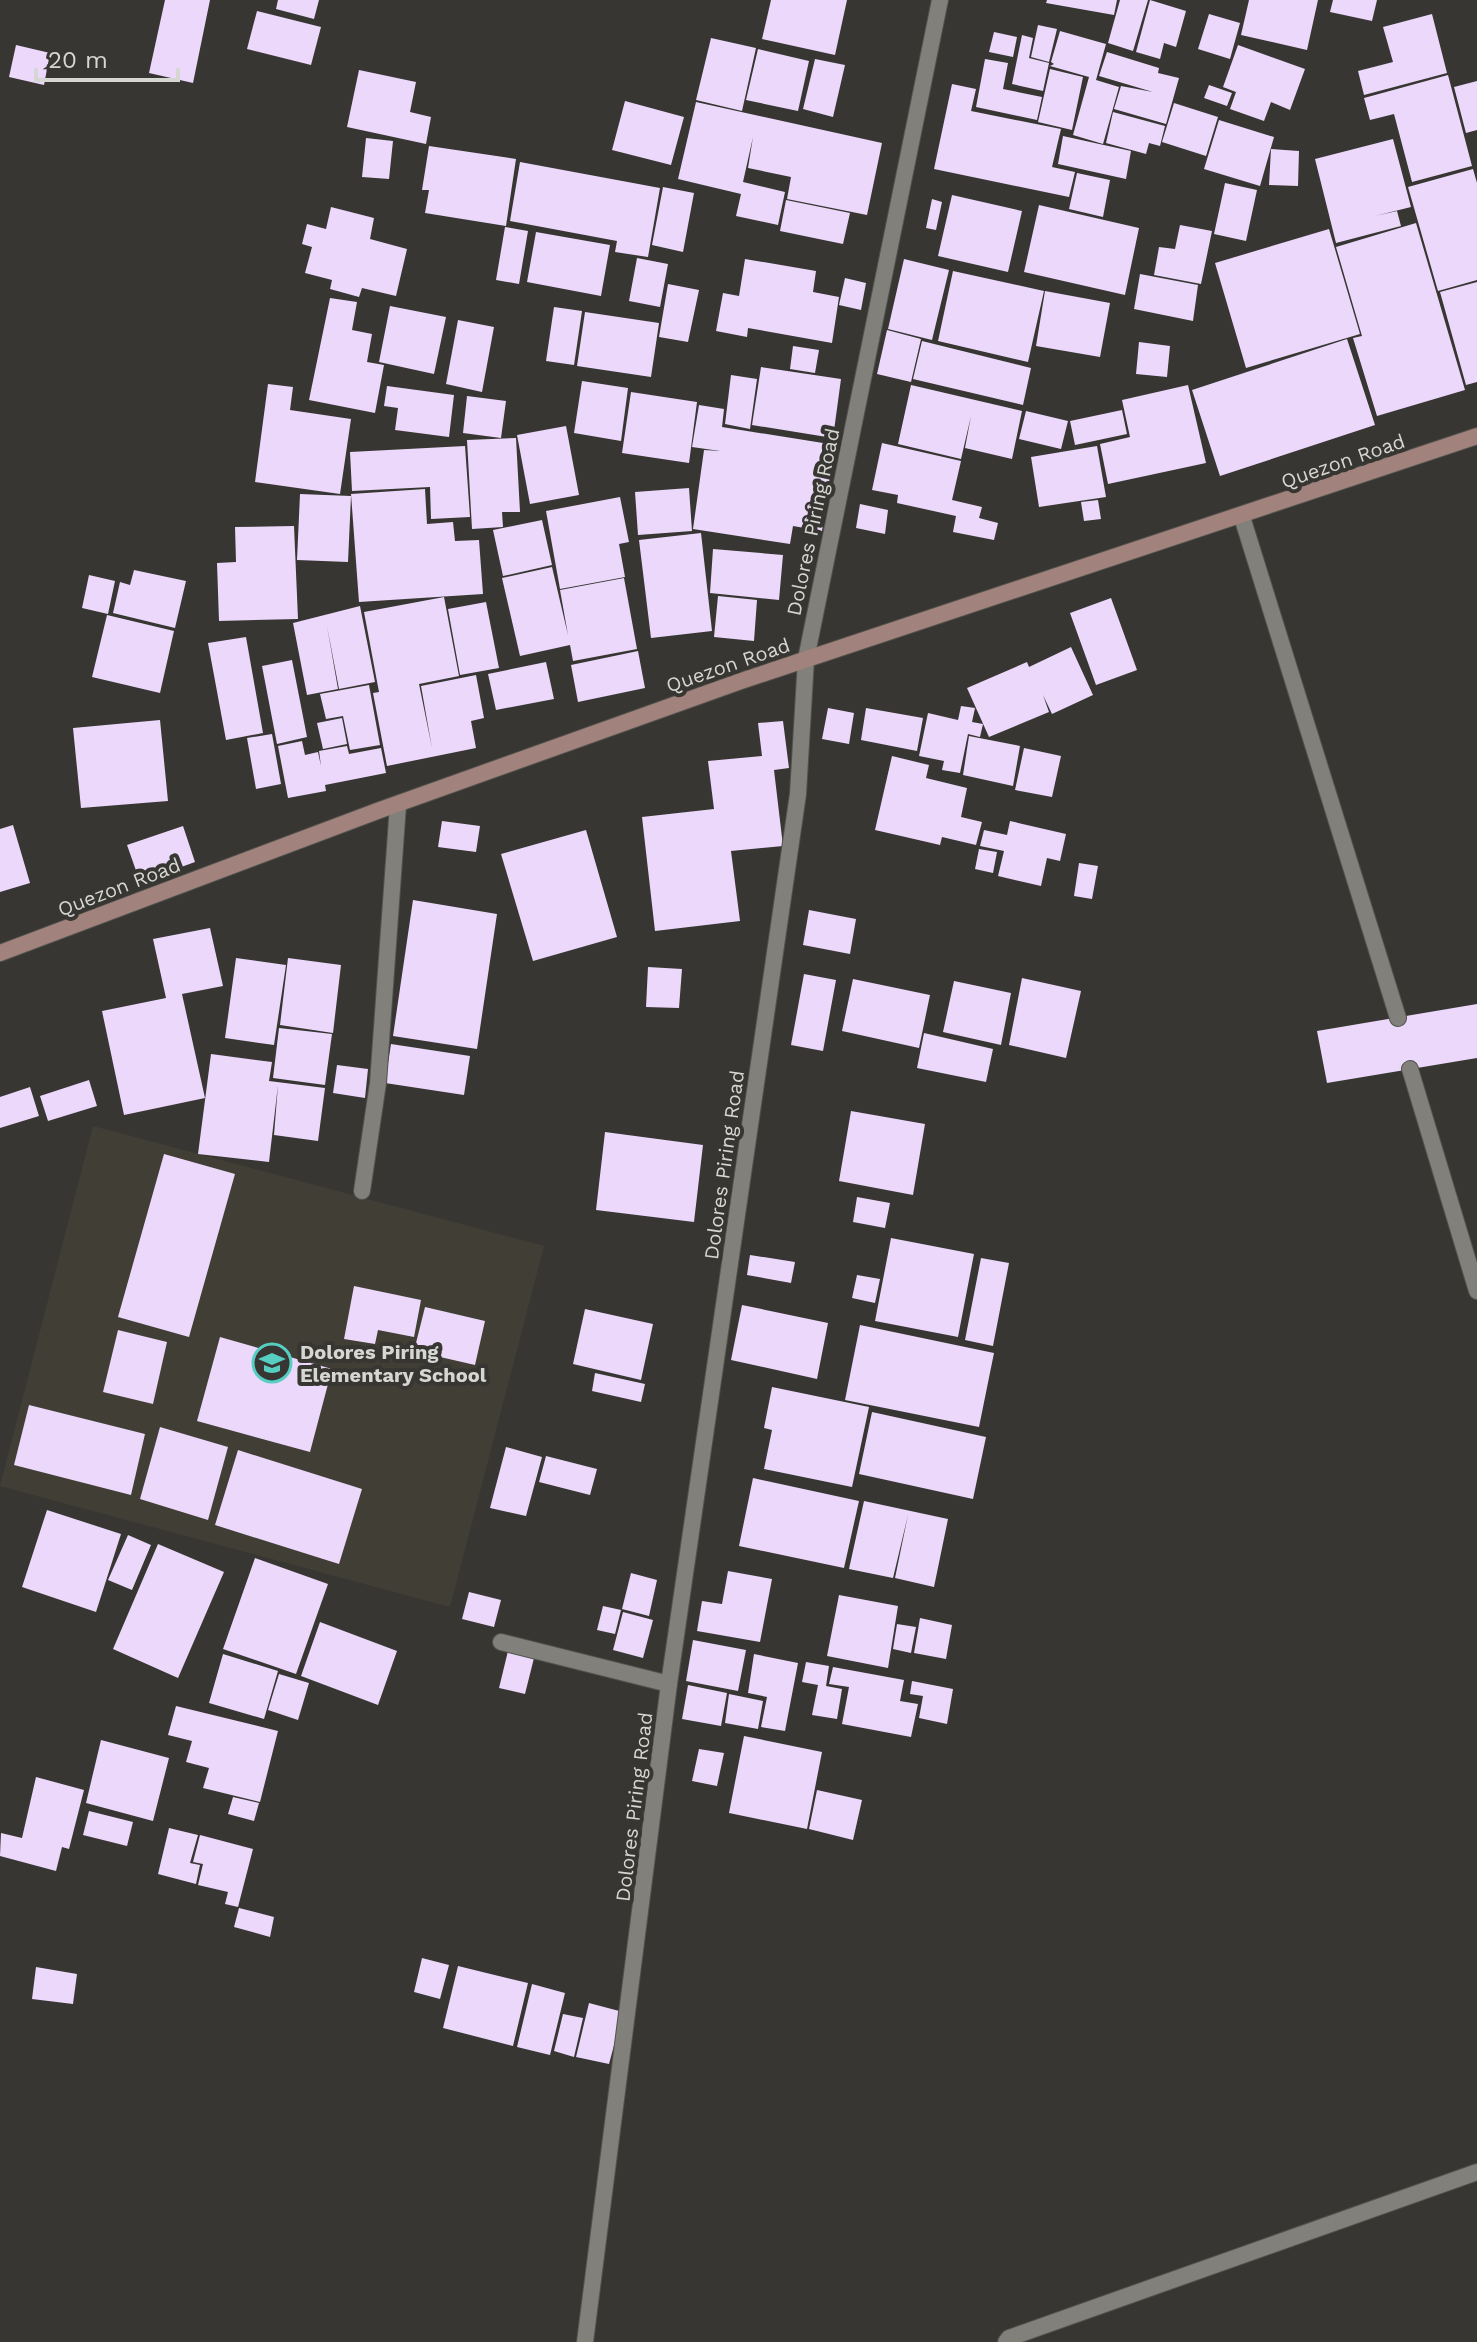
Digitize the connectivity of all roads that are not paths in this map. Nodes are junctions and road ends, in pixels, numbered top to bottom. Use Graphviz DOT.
graph roads {
  1 [pos="940,0"];
  2 [pos="1477,436"];
  3 [pos="1242,517"];
  4 [pos="806,659"];
  5 [pos="398,805"];
  6 [pos="0,953"];
  7 [pos="1398,1018"];
  8 [pos="1410,1069"];
  9 [pos="362,1191"];
  10 [pos="1477,1291"];
  11 [pos="501,1642"];
  12 [pos="669,1684"];
  13 [pos="1477,2172"];
  14 [pos="585,2342"];
  15 [pos="1006,2342"];
  1 -- 4 [label="street, Dolores Piring Road"];
  2 -- 3 [label="main road, Quezon Road"];
  3 -- 4 [label="main road, Quezon Road"];
  3 -- 7 [label="street"];
  4 -- 5 [label="main road, Quezon Road"];
  4 -- 12 [label="street, Dolores Piring Road"];
  5 -- 6 [label="main road, Quezon Road"];
  5 -- 9 [label="street"];
  8 -- 10 [label="street"];
  11 -- 12 [label="street"];
  12 -- 14 [label="street, Dolores Piring Road"];
  13 -- 15 [label="street"];
}
